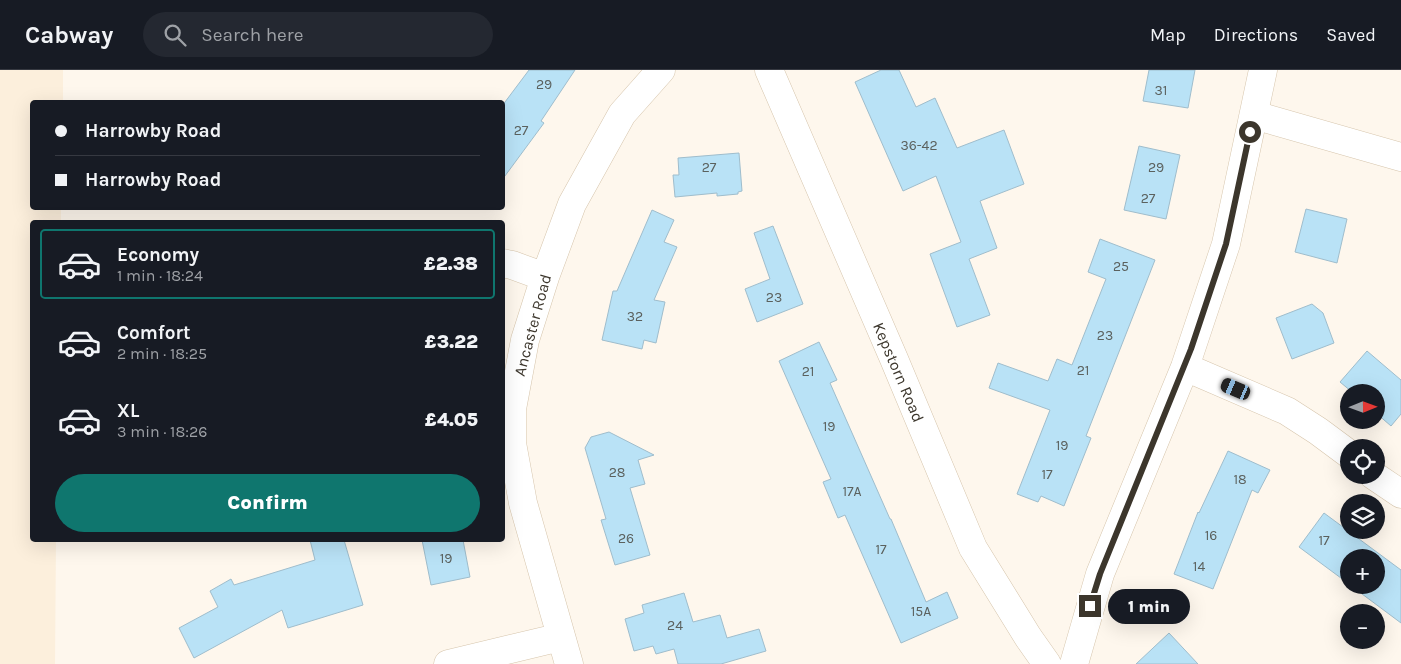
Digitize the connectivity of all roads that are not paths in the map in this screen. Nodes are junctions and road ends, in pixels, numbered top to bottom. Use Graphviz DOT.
graph roads {
  1 [pos="661,70"];
  2 [pos="769,70"];
  3 [pos="1264,70"];
  4 [pos="1254,115"];
  5 [pos="1401,157"];
  6 [pos="505,263"];
  7 [pos="544,277"];
  8 [pos="1185,367"];
  9 [pos="1340,447"];
  10 [pos="1385,483"];
  11 [pos="1401,494"];
  12 [pos="561,637"];
  13 [pos="448,664"];
  14 [pos="569,664"];
  15 [pos="1048,664"];
  16 [pos="1074,664"];
  1 -- 7 [label="street, Ancaster Road"];
  2 -- 15 [label="street, Kepstorn Road"];
  3 -- 4 [label="street"];
  4 -- 5 [label="street"];
  4 -- 8 [label="street"];
  6 -- 7 [label="street"];
  7 -- 12 [label="street, Ancaster Road"];
  8 -- 9 [label="street"];
  8 -- 16 [label="street"];
  10 -- 11 [label="street"];
  12 -- 13 [label="street"];
  12 -- 14 [label="street, Ancaster Road"];
}
